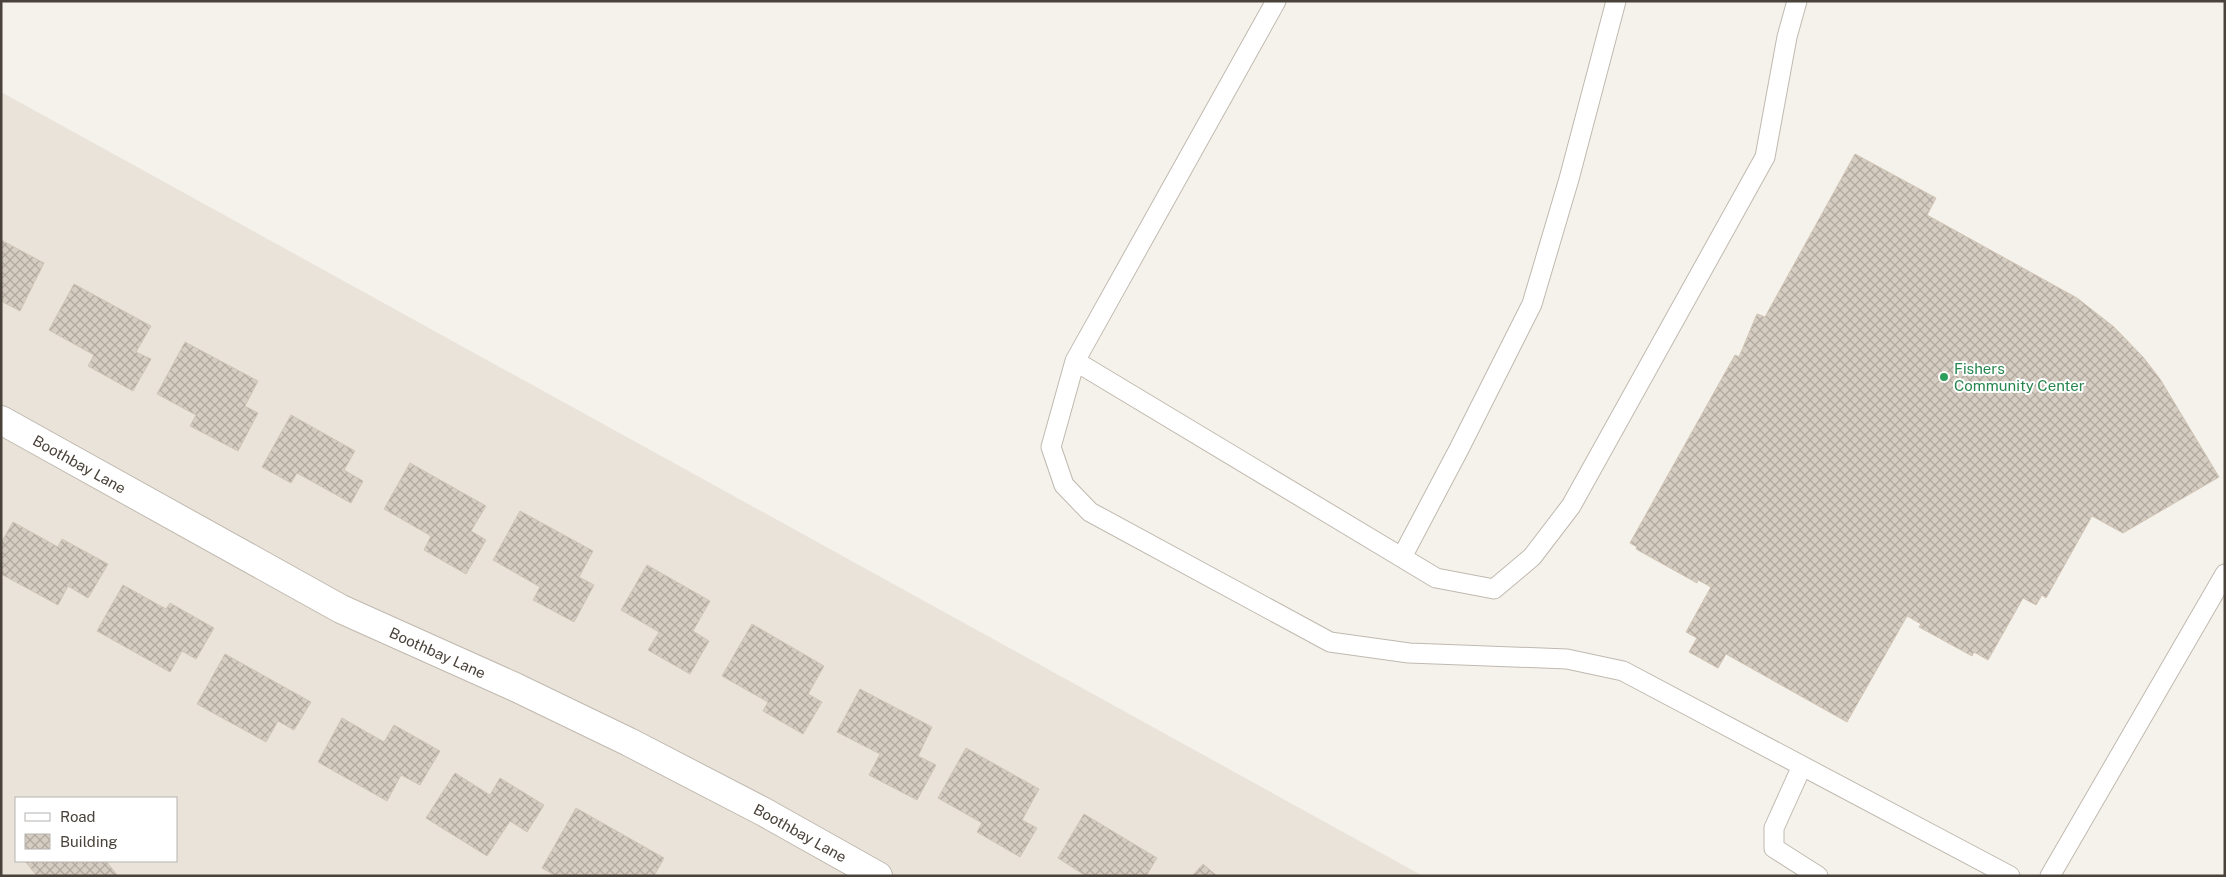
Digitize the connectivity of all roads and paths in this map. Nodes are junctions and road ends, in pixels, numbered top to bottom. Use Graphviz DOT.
graph roads {
  1 [pos="1276,1"];
  2 [pos="1616,1"];
  3 [pos="1797,1"];
  4 [pos="1075,361"];
  5 [pos="1,420"];
  6 [pos="1402,558"];
  7 [pos="2225,574"];
  8 [pos="1802,766"];
  9 [pos="878,876"];
  10 [pos="1818,876"];
  11 [pos="2010,876"];
  12 [pos="2050,876"];
  1 -- 4 [label="lane"];
  2 -- 6 [label="lane"];
  3 -- 6 [label="lane"];
  4 -- 6 [label="lane"];
  4 -- 8 [label="lane"];
  5 -- 9 [label="street, Boothbay Lane"];
  7 -- 12 [label="lane"];
  8 -- 10 [label="lane"];
  8 -- 11 [label="lane"];
}
